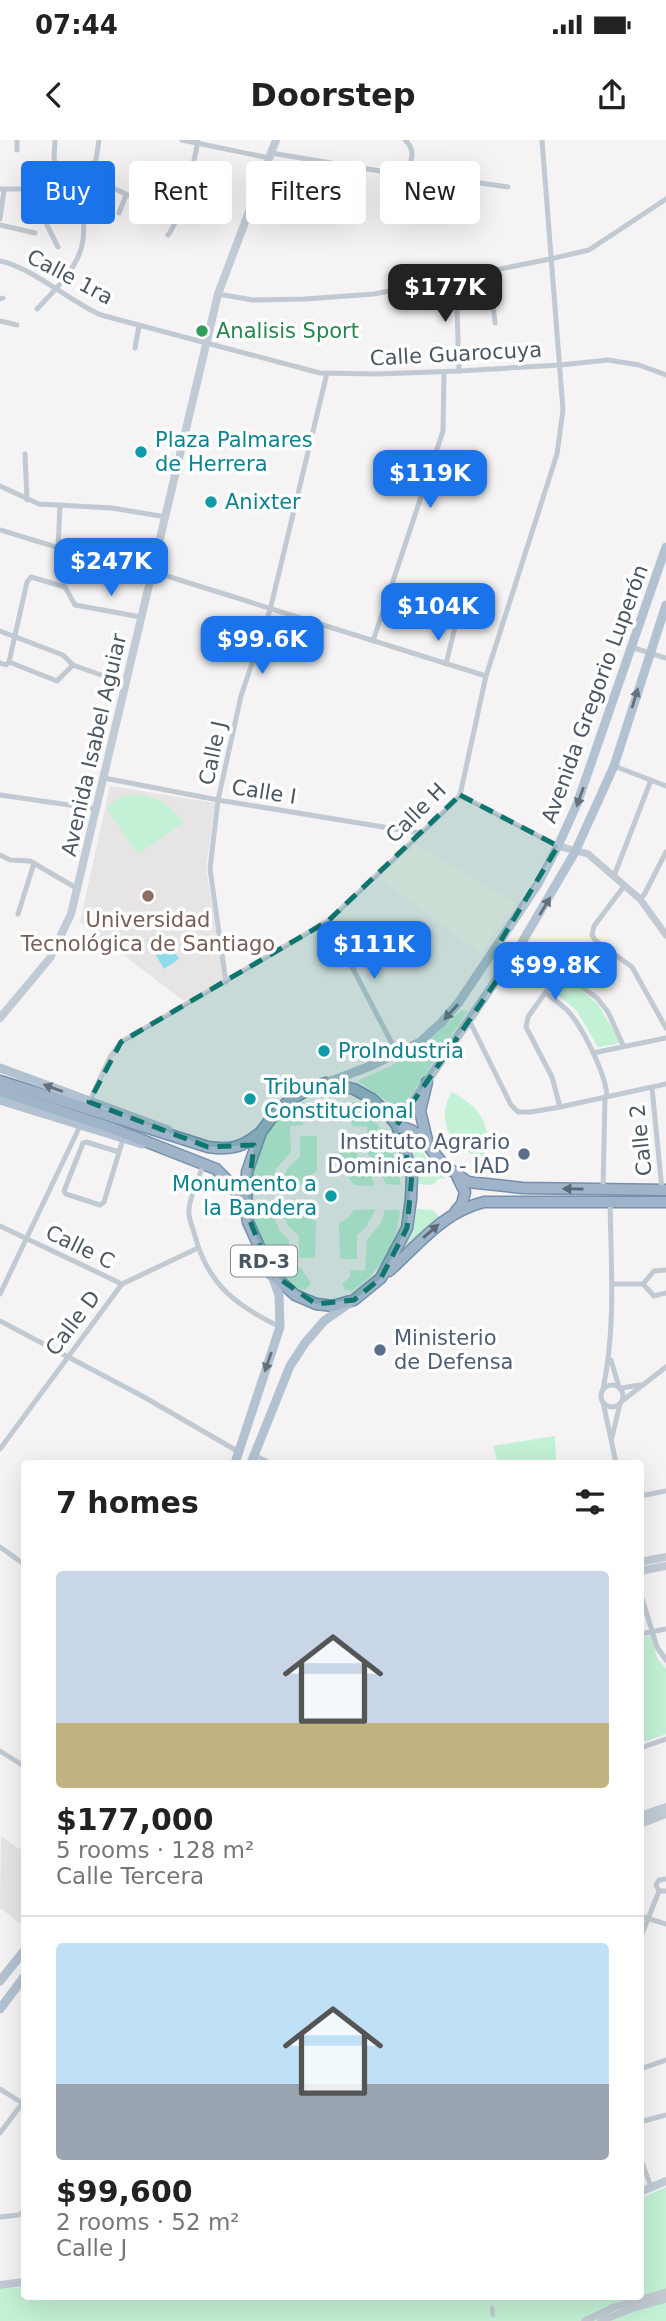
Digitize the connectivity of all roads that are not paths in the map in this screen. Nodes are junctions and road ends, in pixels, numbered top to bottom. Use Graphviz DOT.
graph roads {
  1 [pos="16,140"];
  2 [pos="55,140"];
  3 [pos="99,140"];
  4 [pos="182,140"];
  5 [pos="276,140"];
  6 [pos="405,140"];
  7 [pos="542,140"];
  8 [pos="197,142"];
  9 [pos="17,150"];
  10 [pos="270,155"];
  11 [pos="55,161"];
  12 [pos="95,161"];
  13 [pos="192,161"];
  14 [pos="268,161"];
  15 [pos="411,161"];
  16 [pos="380,171"];
  17 [pos="480,183"];
  18 [pos="508,187"];
  19 [pos="2,189"];
  20 [pos="21,189"];
  21 [pos="126,195"];
  22 [pos="129,196"];
  23 [pos="666,199"];
  24 [pos="119,213"];
  25 [pos="0,219"];
  26 [pos="246,220"];
  27 [pos="46,224"];
  28 [pos="175,224"];
  29 [pos="0,225"];
  30 [pos="35,233"];
  31 [pos="168,235"];
  32 [pos="58,247"];
  33 [pos="550,259"];
  34 [pos="0,261"];
  35 [pos="480,272"];
  36 [pos="456,277"];
  37 [pos="55,289"];
  38 [pos="218,294"];
  39 [pos="37,309"];
  40 [pos="0,321"];
  41 [pos="495,323"];
  42 [pos="17,325"];
  43 [pos="139,326"];
  44 [pos="206,342"];
  45 [pos="135,348"];
  46 [pos="560,365"];
  47 [pos="459,371"];
  48 [pos="444,372"];
  49 [pos="327,373"];
  50 [pos="666,375"];
  51 [pos="25,454"];
  52 [pos="0,486"];
  53 [pos="27,500"];
  54 [pos="60,505"];
  55 [pos="166,517"];
  56 [pos="0,530"];
  57 [pos="666,547"];
  58 [pos="58,549"];
  59 [pos="152,574"];
  60 [pos="666,605"];
  61 [pos="270,610"];
  62 [pos="450,614"];
  63 [pos="142,617"];
  64 [pos="0,631"];
  65 [pos="16,637"];
  66 [pos="373,641"];
  67 [pos="631,647"];
  68 [pos="649,653"];
  69 [pos="666,658"];
  70 [pos="9,662"];
  71 [pos="0,663"];
  72 [pos="446,664"];
  73 [pos="73,666"];
  74 [pos="486,676"];
  75 [pos="126,684"];
  76 [pos="614,766"];
  77 [pos="104,778"];
  78 [pos="651,780"];
  79 [pos="666,786"];
  80 [pos="460,794"];
  81 [pos="0,795"];
  82 [pos="218,800"];
  83 [pos="97,809"];
  84 [pos="421,833"];
  85 [pos="558,846"];
  86 [pos="575,852"];
  87 [pos="666,852"];
  88 [pos="0,855"];
  89 [pos="34,863"];
  90 [pos="659,867"];
  91 [pos="666,873"];
  92 [pos="614,876"];
  93 [pos="625,885"];
  94 [pos="78,889"];
  95 [pos="640,899"];
  96 [pos="18,914"];
  97 [pos="328,921"];
  98 [pos="666,935"];
  99 [pos="521,944"];
  100 [pos="497,947"];
  101 [pos="609,950"];
  102 [pos="513,957"];
  103 [pos="559,972"];
  104 [pos="226,982"];
  105 [pos="582,986"];
  106 [pos="546,993"];
  107 [pos="0,1018"];
  108 [pos="469,1020"];
  109 [pos="666,1028"];
  110 [pos="666,1038"];
  111 [pos="623,1045"];
  112 [pos="397,1053"];
  113 [pos="593,1053"];
  114 [pos="0,1068"];
  115 [pos="0,1081"];
  116 [pos="427,1082"];
  117 [pos="326,1083"];
  118 [pos="666,1084"];
  119 [pos="652,1088"];
  120 [pos="0,1091"];
  121 [pos="606,1097"];
  122 [pos="0,1100"];
  123 [pos="89,1102"];
  124 [pos="560,1107"];
  125 [pos="397,1125"];
  126 [pos="80,1126"];
  127 [pos="261,1132"];
  128 [pos="123,1139"];
  129 [pos="666,1144"];
  130 [pos="659,1146"];
  131 [pos="208,1147"];
  132 [pos="170,1150"];
  133 [pos="119,1152"];
  134 [pos="433,1153"];
  135 [pos="204,1163"];
  136 [pos="454,1173"];
  137 [pos="513,1188"];
  138 [pos="603,1189"];
  139 [pos="630,1189"];
  140 [pos="664,1190"];
  141 [pos="484,1202"];
  142 [pos="610,1202"];
  143 [pos="633,1202"];
  144 [pos="666,1202"];
  145 [pos="246,1211"];
  146 [pos="454,1214"];
  147 [pos="0,1226"];
  148 [pos="25,1237"];
  149 [pos="198,1248"];
  150 [pos="666,1270"];
  151 [pos="271,1273"];
  152 [pos="381,1278"];
  153 [pos="122,1284"];
  154 [pos="612,1284"];
  155 [pos="643,1284"];
  156 [pos="666,1293"];
  157 [pos="0,1294"];
  158 [pos="354,1300"];
  159 [pos="0,1321"];
  160 [pos="280,1327"];
  161 [pos="610,1356"];
  162 [pos="67,1357"];
  163 [pos="666,1367"];
  164 [pos="646,1383"];
  165 [pos="620,1387"];
  166 [pos="603,1389"];
  167 [pos="601,1399"];
  168 [pos="621,1402"];
  169 [pos="611,1440"];
  170 [pos="0,1449"];
  171 [pos="239,1452"];
  172 [pos="252,1459"];
  173 [pos="236,1460"];
  174 [pos="615,1460"];
  175 [pos="666,1491"];
  176 [pos="644,1495"];
  177 [pos="0,1547"];
  178 [pos="666,1557"];
  179 [pos="644,1561"];
  180 [pos="21,1562"];
  181 [pos="666,1566"];
  182 [pos="644,1570"];
  183 [pos="644,1605"];
  184 [pos="666,1629"];
  185 [pos="652,1632"];
  186 [pos="644,1633"];
  187 [pos="666,1660"];
  188 [pos="666,1739"];
  189 [pos="644,1747"];
  190 [pos="0,1751"];
  191 [pos="21,1764"];
  192 [pos="666,1807"];
  193 [pos="666,1814"];
  194 [pos="644,1815"];
  195 [pos="644,1822"];
  196 [pos="666,1879"];
  197 [pos="663,1891"];
  198 [pos="644,1917"];
  199 [pos="666,1924"];
  200 [pos="21,1955"];
  201 [pos="0,1981"];
  202 [pos="21,1981"];
  203 [pos="0,2009"];
  204 [pos="666,2060"];
  205 [pos="644,2066"];
  206 [pos="0,2089"];
  207 [pos="21,2101"];
  208 [pos="21,2107"];
  209 [pos="666,2115"];
  210 [pos="644,2121"];
  211 [pos="0,2133"];
  212 [pos="644,2167"];
  213 [pos="666,2181"];
  214 [pos="652,2187"];
  215 [pos="644,2190"];
  216 [pos="21,2215"];
  217 [pos="0,2217"];
  218 [pos="21,2282"];
  219 [pos="0,2285"];
  220 [pos="666,2292"];
  221 [pos="644,2298"];
  222 [pos="666,2299"];
  223 [pos="638,2300"];
  224 [pos="492,2308"];
  225 [pos="494,2315"];
  226 [pos="584,2321"];
  227 [pos="601,2321"];
  1 -- 9 [label="street"];
  2 -- 11 [label="street"];
  3 -- 12 [label="street"];
  4 -- 8 [label="street"];
  5 -- 10 [label="main road, Avenida Isabel Aguiar"];
  6 -- 15 [label="street"];
  7 -- 33 [label="street, Calle H"];
  8 -- 10 [label="street"];
  8 -- 13 [label="street"];
  10 -- 14 [label="main road, Avenida Isabel Aguiar"];
  10 -- 16 [label="street"];
  17 -- 18 [label="street"];
  19 -- 20 [label="street"];
  19 -- 25 [label="street"];
  21 -- 22 [label="street"];
  21 -- 24 [label="street"];
  21 -- 37 [label="street"];
  23 -- 33 [label="street"];
  26 -- 38 [label="main road, Avenida Isabel Aguiar"];
  27 -- 32 [label="street"];
  28 -- 31 [label="street"];
  29 -- 30 [label="street"];
  33 -- 35 [label="street"];
  33 -- 46 [label="street, Calle H"];
  34 -- 37 [label="street, Calle 1ra"];
  35 -- 36 [label="street"];
  35 -- 41 [label="street"];
  36 -- 38 [label="street"];
  36 -- 47 [label="street"];
  37 -- 39 [label="street"];
  37 -- 43 [label="street, Calle 1ra"];
  38 -- 44 [label="main road, Avenida Isabel Aguiar"];
  40 -- 42 [label="street"];
  43 -- 44 [label="street, Calle 1ra"];
  43 -- 45 [label="street"];
  44 -- 49 [label="street, Calle Guarocuya"];
  44 -- 55 [label="main road, Avenida Isabel Aguiar"];
  46 -- 47 [label="street, Calle Guarocuya"];
  46 -- 50 [label="street, Calle Guarocuya"];
  46 -- 74 [label="street, Calle H"];
  47 -- 48 [label="street, Calle Guarocuya"];
  48 -- 49 [label="street, Calle Guarocuya"];
  48 -- 66 [label="street"];
  49 -- 61 [label="street, Calle J"];
  51 -- 53 [label="street"];
  52 -- 53 [label="street"];
  53 -- 54 [label="street"];
  54 -- 55 [label="street"];
  54 -- 58 [label="street"];
  55 -- 59 [label="main road, Avenida Isabel Aguiar"];
  56 -- 58 [label="street"];
  57 -- 67 [label="main road, Avenida Gregorio Luperón"];
  58 -- 59 [label="street"];
  59 -- 61 [label="street"];
  59 -- 63 [label="main road, Avenida Isabel Aguiar"];
  60 -- 68 [label="main road, Avenida Gregorio Luperón"];
  61 -- 66 [label="street"];
  61 -- 82 [label="street, Calle J"];
  62 -- 72 [label="street"];
  63 -- 65 [label="street"];
  63 -- 75 [label="main road, Avenida Isabel Aguiar"];
  64 -- 65 [label="street"];
  65 -- 70 [label="street"];
  65 -- 73 [label="street"];
  66 -- 72 [label="street"];
  67 -- 68 [label="street"];
  67 -- 85 [label="main road, Avenida Gregorio Luperón, one-way"];
  68 -- 69 [label="street"];
  76 -- 68 [label="main road, Avenida Gregorio Luperón, one-way"];
  70 -- 71 [label="street"];
  70 -- 73 [label="street"];
  72 -- 74 [label="street"];
  73 -- 75 [label="street"];
  74 -- 80 [label="street, Calle H"];
  75 -- 77 [label="main road, Avenida Isabel Aguiar"];
  76 -- 78 [label="street"];
  76 -- 86 [label="main road, Avenida Gregorio Luperón"];
  77 -- 82 [label="street, Calle I"];
  77 -- 83 [label="main road, Avenida Isabel Aguiar"];
  78 -- 79 [label="street"];
  78 -- 92 [label="street"];
  80 -- 84 [label="street, Calle H"];
  80 -- 85 [label="street"];
  81 -- 83 [label="street"];
  82 -- 84 [label="street, Calle I"];
  82 -- 104 [label="street, Calle J"];
  83 -- 94 [label="main road, Avenida Isabel Aguiar"];
  84 -- 97 [label="street, Calle H"];
  85 -- 86 [label="street"];
  85 -- 100 [label="main road, Avenida Gregorio Luperón"];
  86 -- 92 [label="street"];
  99 -- 86 [label="main road, Avenida Gregorio Luperón, one-way"];
  87 -- 90 [label="street"];
  88 -- 89 [label="street"];
  89 -- 94 [label="street"];
  89 -- 96 [label="street"];
  90 -- 91 [label="street"];
  90 -- 95 [label="street"];
  92 -- 93 [label="street"];
  93 -- 95 [label="street"];
  93 -- 101 [label="street"];
  94 -- 107 [label="main road, Avenida Isabel Aguiar"];
  95 -- 98 [label="street"];
  97 -- 104 [label="street, Calle H"];
  97 -- 112 [label="street"];
  99 -- 102 [label="main road, Avenida Gregorio Luperón"];
  99 -- 103 [label="street"];
  100 -- 102 [label="main road"];
  100 -- 112 [label="main road, Avenida Gregorio Luperón, one-way"];
  101 -- 105 [label="street"];
  101 -- 109 [label="street"];
  102 -- 108 [label="main road, Avenida Gregorio Luperón"];
  103 -- 105 [label="street"];
  103 -- 106 [label="street"];
  104 -- 123 [label="street, Calle H"];
  105 -- 111 [label="street"];
  106 -- 113 [label="street"];
  106 -- 124 [label="street"];
  108 -- 116 [label="main road, Avenida Gregorio Luperón"];
  108 -- 124 [label="street"];
  110 -- 111 [label="street"];
  111 -- 113 [label="street"];
  112 -- 117 [label="main road, Avenida Gregorio Luperón"];
  113 -- 121 [label="street"];
  123 -- 114 [label="main road, RD-3, one-way"];
  115 -- 131 [label="highway, RD-3"];
  116 -- 125 [label="main road, Avenida Gregorio Luperón"];
  116 -- 134 [label="highway"];
  117 -- 125 [label="highway"];
  117 -- 127 [label="highway, RD-3"];
  118 -- 119 [label="street"];
  119 -- 121 [label="street"];
  119 -- 130 [label="street, Calle 2"];
  120 -- 132 [label="highway, RD-3"];
  121 -- 124 [label="street"];
  121 -- 138 [label="street"];
  122 -- 126 [label="main road, RD-3"];
  123 -- 131 [label="main road, RD-3"];
  125 -- 134 [label="highway"];
  125 -- 152 [label="highway"];
  126 -- 128 [label="main road, RD-3"];
  126 -- 148 [label="street"];
  127 -- 131 [label="highway, RD-3"];
  127 -- 145 [label="highway, RD-3"];
  128 -- 132 [label="main road, RD-3"];
  128 -- 133 [label="street"];
  129 -- 130 [label="street"];
  130 -- 140 [label="street, Calle 2"];
  132 -- 135 [label="highway, RD-3"];
  133 -- 133 [label="street"];
  134 -- 136 [label="highway"];
  135 -- 145 [label="highway, RD-3"];
  135 -- 149 [label="street"];
  136 -- 137 [label="highway"];
  136 -- 146 [label="highway"];
  138 -- 137 [label="highway, one-way"];
  137 -- 141 [label="highway"];
  138 -- 139 [label="highway"];
  139 -- 140 [label="highway"];
  139 -- 143 [label="highway"];
  141 -- 142 [label="highway"];
  141 -- 146 [label="highway"];
  142 -- 143 [label="highway"];
  142 -- 154 [label="street"];
  143 -- 144 [label="highway"];
  145 -- 151 [label="highway, RD-3"];
  152 -- 146 [label="highway, one-way"];
  147 -- 148 [label="street, Calle C"];
  148 -- 153 [label="street, Calle C"];
  148 -- 157 [label="street"];
  149 -- 153 [label="street, Calle D"];
  149 -- 160 [label="street"];
  150 -- 155 [label="street"];
  151 -- 158 [label="highway, RD-3"];
  151 -- 160 [label="main road"];
  152 -- 158 [label="highway"];
  153 -- 162 [label="street, Calle D"];
  154 -- 155 [label="street"];
  154 -- 161 [label="street"];
  155 -- 156 [label="street"];
  158 -- 172 [label="main road"];
  159 -- 162 [label="street"];
  160 -- 171 [label="main road, one-way"];
  161 -- 165 [label="street"];
  161 -- 166 [label="street"];
  162 -- 170 [label="street, Calle D"];
  162 -- 171 [label="street"];
  163 -- 164 [label="street"];
  164 -- 165 [label="street"];
  164 -- 168 [label="street"];
  165 -- 166 [label="street"];
  165 -- 168 [label="street"];
  166 -- 167 [label="street"];
  167 -- 168 [label="street"];
  167 -- 169 [label="street"];
  168 -- 169 [label="street"];
  169 -- 174 [label="street"];
  171 -- 173 [label="main road"];
  175 -- 176 [label="street"];
  177 -- 180 [label="street"];
  178 -- 179 [label="main road"];
  181 -- 182 [label="main road"];
  183 -- 185 [label="street"];
  184 -- 185 [label="street"];
  185 -- 186 [label="street"];
  185 -- 187 [label="street"];
  188 -- 189 [label="street"];
  190 -- 191 [label="street"];
  192 -- 194 [label="main road"];
  193 -- 195 [label="main road"];
  196 -- 197 [label="street"];
  197 -- 198 [label="street"];
  198 -- 199 [label="street"];
  200 -- 201 [label="main road"];
  202 -- 203 [label="main road"];
  204 -- 205 [label="street"];
  206 -- 207 [label="street"];
  208 -- 211 [label="street"];
  209 -- 210 [label="street"];
  212 -- 214 [label="street"];
  213 -- 214 [label="main road"];
  214 -- 215 [label="main road"];
  216 -- 217 [label="street"];
  218 -- 219 [label="main road"];
  220 -- 221 [label="street"];
  222 -- 227 [label="street"];
  223 -- 226 [label="street"];
  224 -- 225 [label="street"];
}
